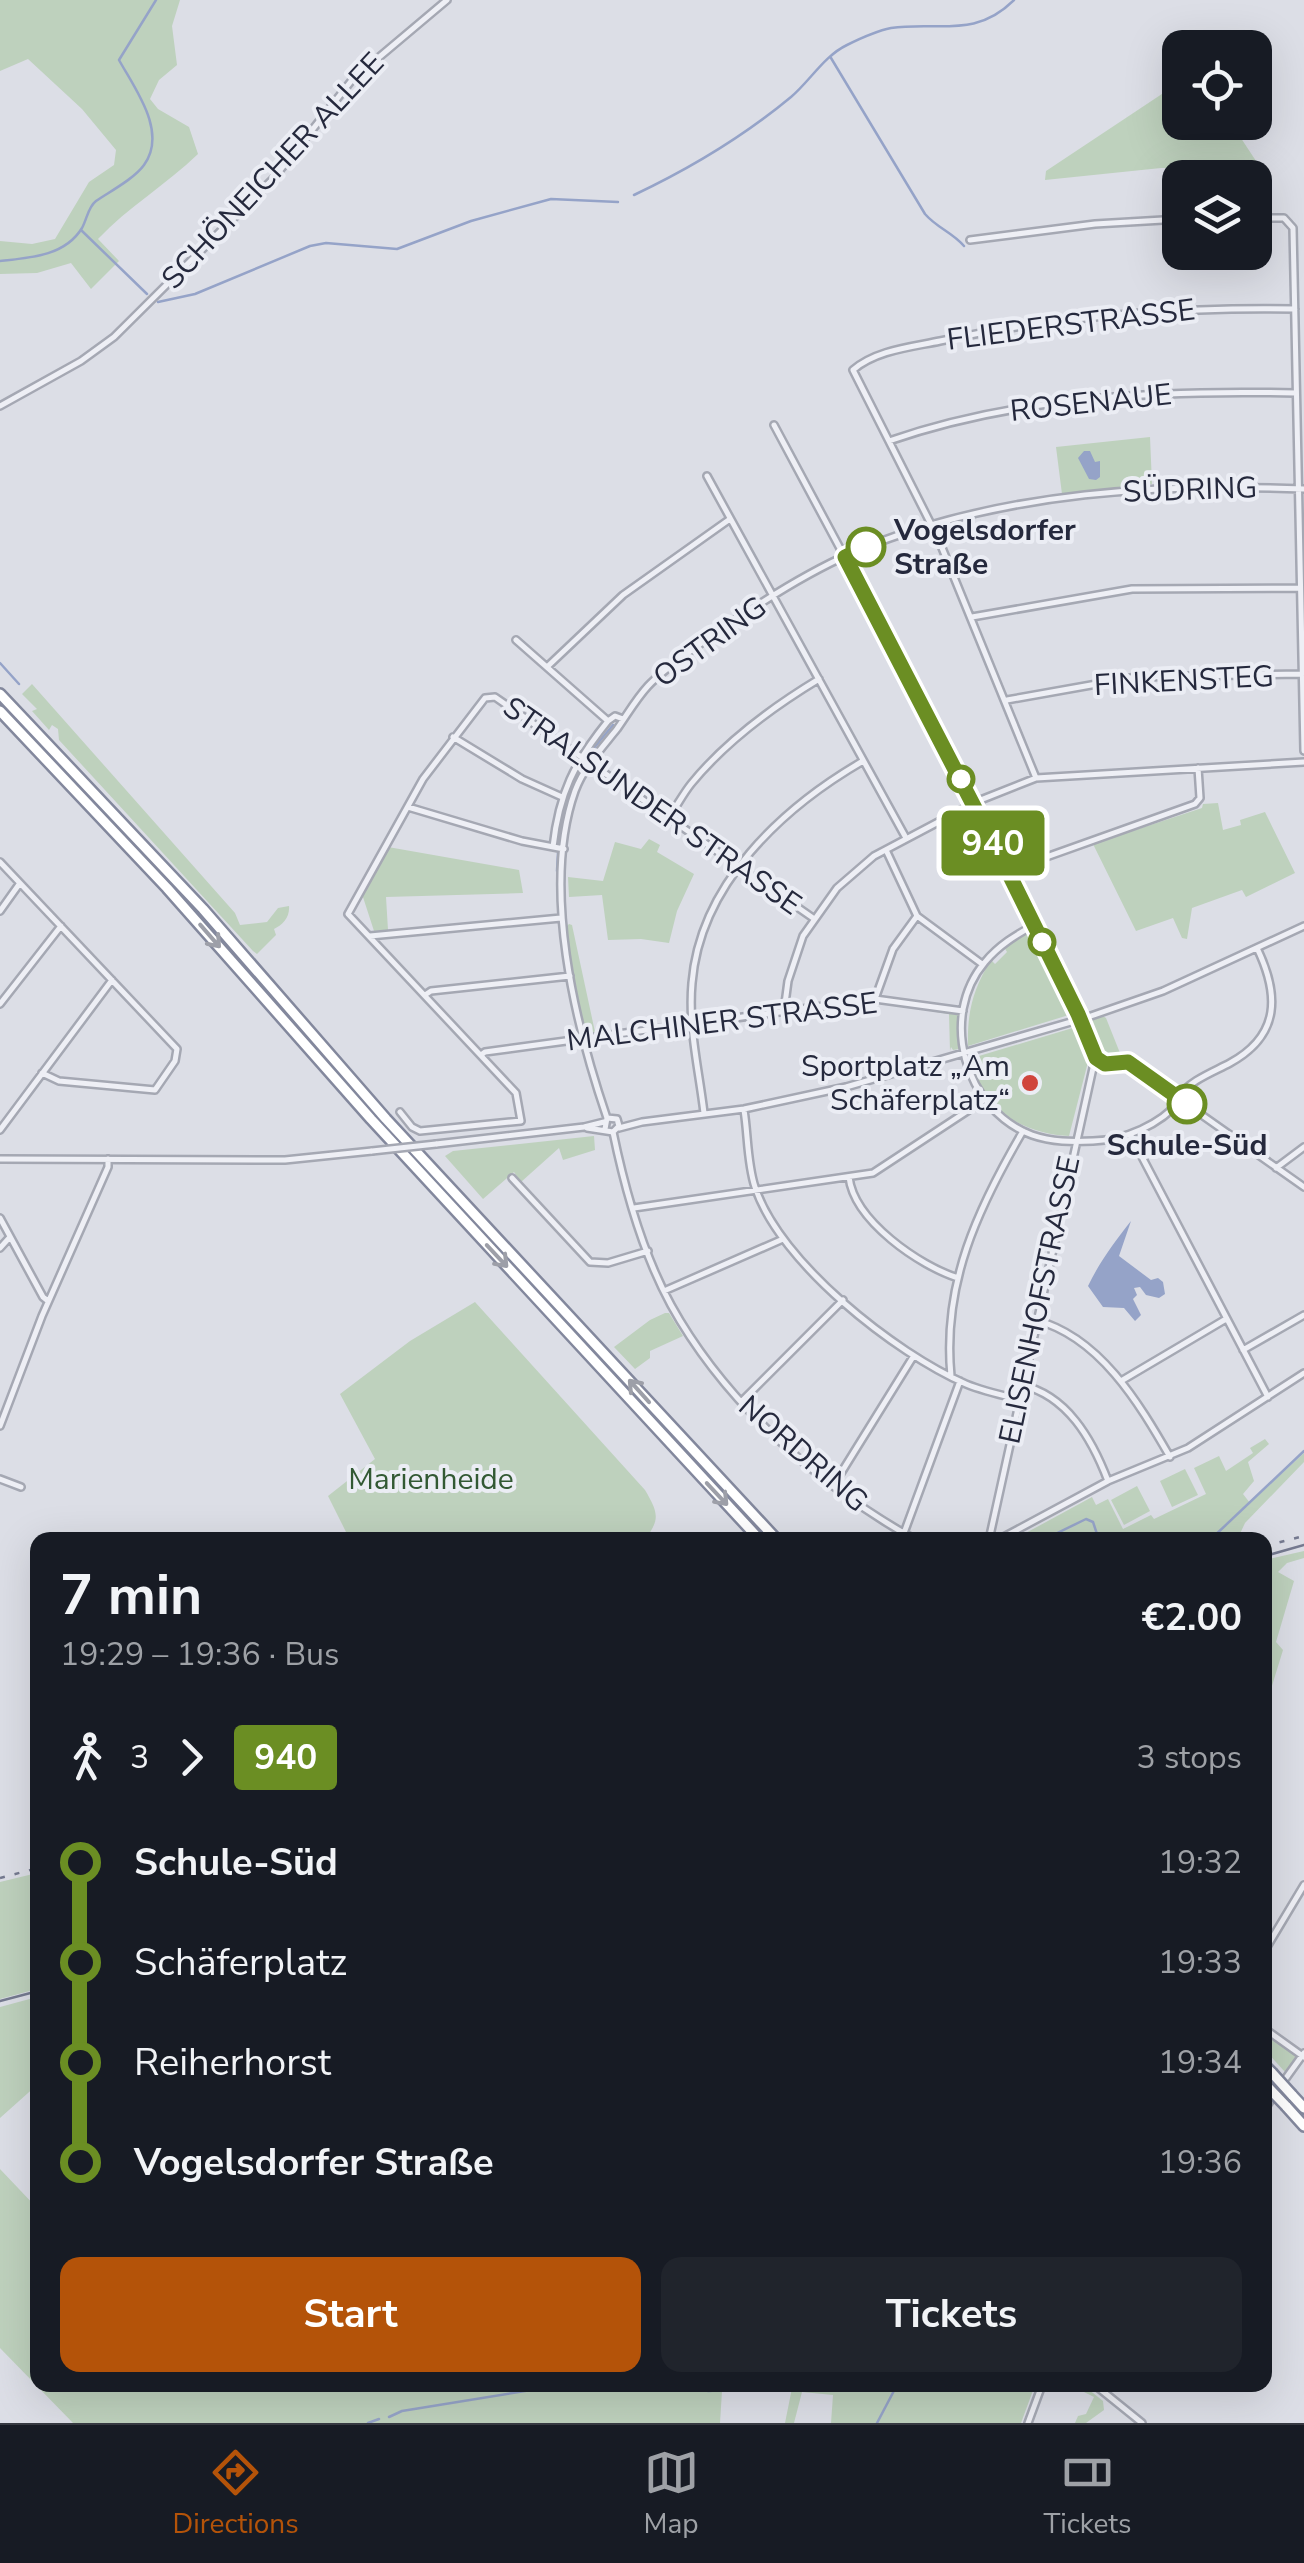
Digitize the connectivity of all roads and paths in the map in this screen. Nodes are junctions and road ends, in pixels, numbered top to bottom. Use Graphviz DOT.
graph roads {
  1 [pos="446,0"];
  2 [pos="1272,219"];
  3 [pos="1162,220"];
  4 [pos="970,240"];
  5 [pos="1295,309"];
  6 [pos="1296,392"];
  7 [pos="0,406"];
  8 [pos="774,425"];
  9 [pos="888,441"];
  10 [pos="707,476"];
  11 [pos="1302,489"];
  12 [pos="730,519"];
  13 [pos="932,526"];
  14 [pos="845,557"];
  15 [pos="1300,588"];
  16 [pos="773,596"];
  17 [pos="972,617"];
  18 [pos="516,640"];
  19 [pos="547,667"];
  20 [pos="1302,674"];
  21 [pos="818,679"];
  22 [pos="0,694"];
  23 [pos="1007,700"];
  24 [pos="0,711"];
  25 [pos="623,719"];
  26 [pos="608,720"];
  27 [pos="453,736"];
  28 [pos="1304,751"];
  29 [pos="578,758"];
  30 [pos="863,761"];
  31 [pos="1304,762"];
  32 [pos="589,763"];
  33 [pos="1198,768"];
  34 [pos="1036,778"];
  35 [pos="562,797"];
  36 [pos="974,803"];
  37 [pos="407,807"];
  38 [pos="669,817"];
  39 [pos="906,838"];
  40 [pos="554,847"];
  41 [pos="564,849"];
  42 [pos="886,850"];
  43 [pos="0,862"];
  44 [pos="740,867"];
  45 [pos="1007,871"];
  46 [pos="20,883"];
  47 [pos="0,911"];
  48 [pos="917,916"];
  49 [pos="561,918"];
  50 [pos="814,918"];
  51 [pos="61,926"];
  52 [pos="1034,926"];
  53 [pos="1304,926"];
  54 [pos="370,937"];
  55 [pos="1257,948"];
  56 [pos="982,964"];
  57 [pos="570,976"];
  58 [pos="112,980"];
  59 [pos="425,995"];
  60 [pos="875,999"];
  61 [pos="0,1004"];
  62 [pos="784,1011"];
  63 [pos="963,1011"];
  64 [pos="1081,1019"];
  65 [pos="692,1024"];
  66 [pos="584,1038"];
  67 [pos="964,1054"];
  68 [pos="481,1055"];
  69 [pos="1098,1062"];
  70 [pos="42,1072"];
  71 [pos="1180,1098"];
  72 [pos="984,1100"];
  73 [pos="744,1109"];
  74 [pos="400,1112"];
  75 [pos="704,1114"];
  76 [pos="607,1121"];
  77 [pos="617,1127"];
  78 [pos="0,1130"];
  79 [pos="1022,1131"];
  80 [pos="1130,1134"];
  81 [pos="1076,1141"];
  82 [pos="1304,1147"];
  83 [pos="0,1159"];
  84 [pos="108,1159"];
  85 [pos="1276,1168"];
  86 [pos="512,1178"];
  87 [pos="849,1178"];
  88 [pos="1304,1188"];
  89 [pos="756,1190"];
  90 [pos="634,1208"];
  91 [pos="0,1218"];
  92 [pos="10,1236"];
  93 [pos="782,1239"];
  94 [pos="0,1248"];
  95 [pos="648,1251"];
  96 [pos="958,1278"];
  97 [pos="664,1290"];
  98 [pos="843,1300"];
  99 [pos="48,1301"];
  100 [pos="1304,1315"];
  101 [pos="1227,1319"];
  102 [pos="1036,1320"];
  103 [pos="1243,1350"];
  104 [pos="913,1356"];
  105 [pos="1304,1373"];
  106 [pos="952,1376"];
  107 [pos="960,1381"];
  108 [pos="1120,1381"];
  109 [pos="1021,1385"];
  110 [pos="1268,1398"];
  111 [pos="1018,1399"];
  112 [pos="740,1402"];
  113 [pos="0,1426"];
  114 [pos="1170,1457"];
  115 [pos="0,1480"];
  116 [pos="1108,1480"];
  117 [pos="833,1486"];
  118 [pos="21,1487"];
  119 [pos="753,1532"];
  120 [pos="769,1532"];
  121 [pos="902,1532"];
  122 [pos="904,1532"];
  123 [pos="991,1532"];
  124 [pos="1013,1532"];
  125 [pos="1304,1885"];
  126 [pos="1272,1938"];
  127 [pos="1272,2034"];
  128 [pos="1303,2055"];
  129 [pos="1272,2074"];
  130 [pos="1286,2078"];
  131 [pos="1272,2091"];
  132 [pos="1304,2108"];
  133 [pos="1304,2126"];
  134 [pos="1039,2392"];
  135 [pos="1104,2392"];
  136 [pos="1028,2423"];
  137 [pos="1142,2423"];
  1 -- 7 [label="street, SCHÖNEICHER ALLEE"];
  2 -- 5 [label="street"];
  3 -- 4 [label="street"];
  5 -- 6 [label="street"];
  5 -- 9 [label="street, FLIEDERSTRASSE"];
  6 -- 9 [label="street, ROSENAUE"];
  6 -- 11 [label="street"];
  8 -- 14 [label="street"];
  9 -- 13 [label="street"];
  10 -- 12 [label="street"];
  11 -- 13 [label="street, SÜDRING"];
  11 -- 15 [label="street"];
  12 -- 16 [label="street"];
  12 -- 19 [label="street"];
  13 -- 14 [label="street, SÜDRING"];
  13 -- 17 [label="street"];
  14 -- 16 [label="street, OSTRING"];
  14 -- 36 [label="street"];
  15 -- 17 [label="street"];
  15 -- 20 [label="street"];
  16 -- 21 [label="street"];
  16 -- 25 [label="street, OSTRING"];
  17 -- 23 [label="street"];
  18 -- 19 [label="street"];
  19 -- 26 [label="street"];
  20 -- 23 [label="street, FINKENSTEG"];
  20 -- 28 [label="street"];
  21 -- 30 [label="street"];
  21 -- 38 [label="street"];
  120 -- 22 [label="highway, one-way"];
  23 -- 34 [label="street"];
  24 -- 119 [label="highway, one-way"];
  25 -- 26 [label="street"];
  25 -- 32 [label="street, OSTRING"];
  26 -- 29 [label="street"];
  27 -- 29 [label="street, STRALSUNDER STRASSE"];
  27 -- 35 [label="street"];
  27 -- 37 [label="street"];
  29 -- 32 [label="street, STRALSUNDER STRASSE"];
  29 -- 35 [label="street"];
  30 -- 39 [label="street"];
  30 -- 44 [label="street"];
  31 -- 33 [label="street"];
  32 -- 38 [label="street, STRALSUNDER STRASSE"];
  32 -- 41 [label="street, OSTRING"];
  33 -- 34 [label="street"];
  33 -- 45 [label="street"];
  34 -- 36 [label="street"];
  35 -- 40 [label="street"];
  36 -- 39 [label="street"];
  36 -- 45 [label="street"];
  37 -- 40 [label="street"];
  37 -- 54 [label="street"];
  38 -- 44 [label="street, STRALSUNDER STRASSE"];
  39 -- 42 [label="street"];
  40 -- 41 [label="street"];
  41 -- 49 [label="street, OSTRING"];
  42 -- 48 [label="street"];
  42 -- 50 [label="street"];
  43 -- 46 [label="street"];
  44 -- 50 [label="street, STRALSUNDER STRASSE"];
  44 -- 65 [label="street"];
  45 -- 52 [label="street"];
  46 -- 47 [label="street"];
  46 -- 51 [label="street"];
  48 -- 56 [label="street"];
  48 -- 60 [label="street"];
  49 -- 54 [label="street"];
  49 -- 57 [label="street, OSTRING"];
  50 -- 62 [label="street"];
  51 -- 58 [label="street"];
  51 -- 61 [label="street"];
  52 -- 56 [label="street"];
  52 -- 64 [label="street"];
  53 -- 55 [label="street"];
  54 -- 59 [label="street"];
  55 -- 64 [label="street"];
  55 -- 71 [label="street"];
  56 -- 63 [label="street"];
  57 -- 59 [label="street"];
  57 -- 66 [label="street, OSTRING"];
  58 -- 70 [label="street"];
  58 -- 70 [label="street"];
  59 -- 68 [label="street"];
  60 -- 62 [label="street, MALCHINER STRASSE"];
  60 -- 63 [label="street, MALCHINER STRASSE"];
  62 -- 65 [label="street, MALCHINER STRASSE"];
  63 -- 67 [label="street"];
  64 -- 67 [label="street"];
  64 -- 69 [label="street"];
  65 -- 66 [label="street, MALCHINER STRASSE"];
  65 -- 75 [label="street"];
  66 -- 68 [label="street, MALCHINER STRASSE"];
  66 -- 76 [label="street, OSTRING"];
  67 -- 72 [label="street"];
  67 -- 73 [label="street"];
  68 -- 74 [label="street"];
  69 -- 71 [label="street"];
  69 -- 81 [label="street, ELISENHOFSTRASSE"];
  70 -- 78 [label="street"];
  71 -- 80 [label="street"];
  71 -- 85 [label="street"];
  72 -- 79 [label="street"];
  72 -- 87 [label="street"];
  73 -- 75 [label="street"];
  73 -- 89 [label="street"];
  75 -- 77 [label="street"];
  76 -- 77 [label="street"];
  76 -- 77 [label="street"];
  76 -- 84 [label="street, bridge"];
  77 -- 90 [label="street, NORDRING"];
  79 -- 81 [label="street"];
  79 -- 96 [label="street"];
  80 -- 81 [label="street"];
  80 -- 101 [label="street"];
  81 -- 102 [label="street, ELISENHOFSTRASSE"];
  82 -- 85 [label="street"];
  83 -- 84 [label="street"];
  84 -- 99 [label="street"];
  85 -- 88 [label="street"];
  86 -- 95 [label="street"];
  87 -- 89 [label="street"];
  87 -- 96 [label="street"];
  89 -- 90 [label="street"];
  89 -- 93 [label="street"];
  90 -- 95 [label="street, NORDRING"];
  91 -- 92 [label="street"];
  92 -- 94 [label="street"];
  92 -- 99 [label="street"];
  93 -- 97 [label="street"];
  93 -- 98 [label="street"];
  95 -- 97 [label="street, NORDRING"];
  96 -- 106 [label="street"];
  97 -- 112 [label="street, NORDRING"];
  98 -- 104 [label="street"];
  98 -- 112 [label="street"];
  99 -- 113 [label="street"];
  100 -- 103 [label="street"];
  101 -- 103 [label="street"];
  101 -- 108 [label="street"];
  102 -- 108 [label="street"];
  102 -- 109 [label="street, ELISENHOFSTRASSE"];
  103 -- 110 [label="street"];
  104 -- 106 [label="street"];
  104 -- 117 [label="street"];
  105 -- 110 [label="street"];
  106 -- 107 [label="street"];
  107 -- 111 [label="street"];
  107 -- 122 [label="street"];
  108 -- 114 [label="street"];
  109 -- 111 [label="street, ELISENHOFSTRASSE"];
  109 -- 116 [label="street"];
  110 -- 114 [label="street"];
  111 -- 123 [label="street, ELISENHOFSTRASSE"];
  112 -- 117 [label="street, NORDRING"];
  114 -- 116 [label="street"];
  115 -- 118 [label="street"];
  116 -- 124 [label="street"];
  117 -- 121 [label="street, NORDRING"];
  125 -- 126 [label="street"];
  127 -- 128 [label="street"];
  128 -- 130 [label="street"];
  129 -- 132 [label="highway, bridge"];
  131 -- 133 [label="highway, bridge"];
  134 -- 136 [label="street"];
  135 -- 137 [label="street"];
}
